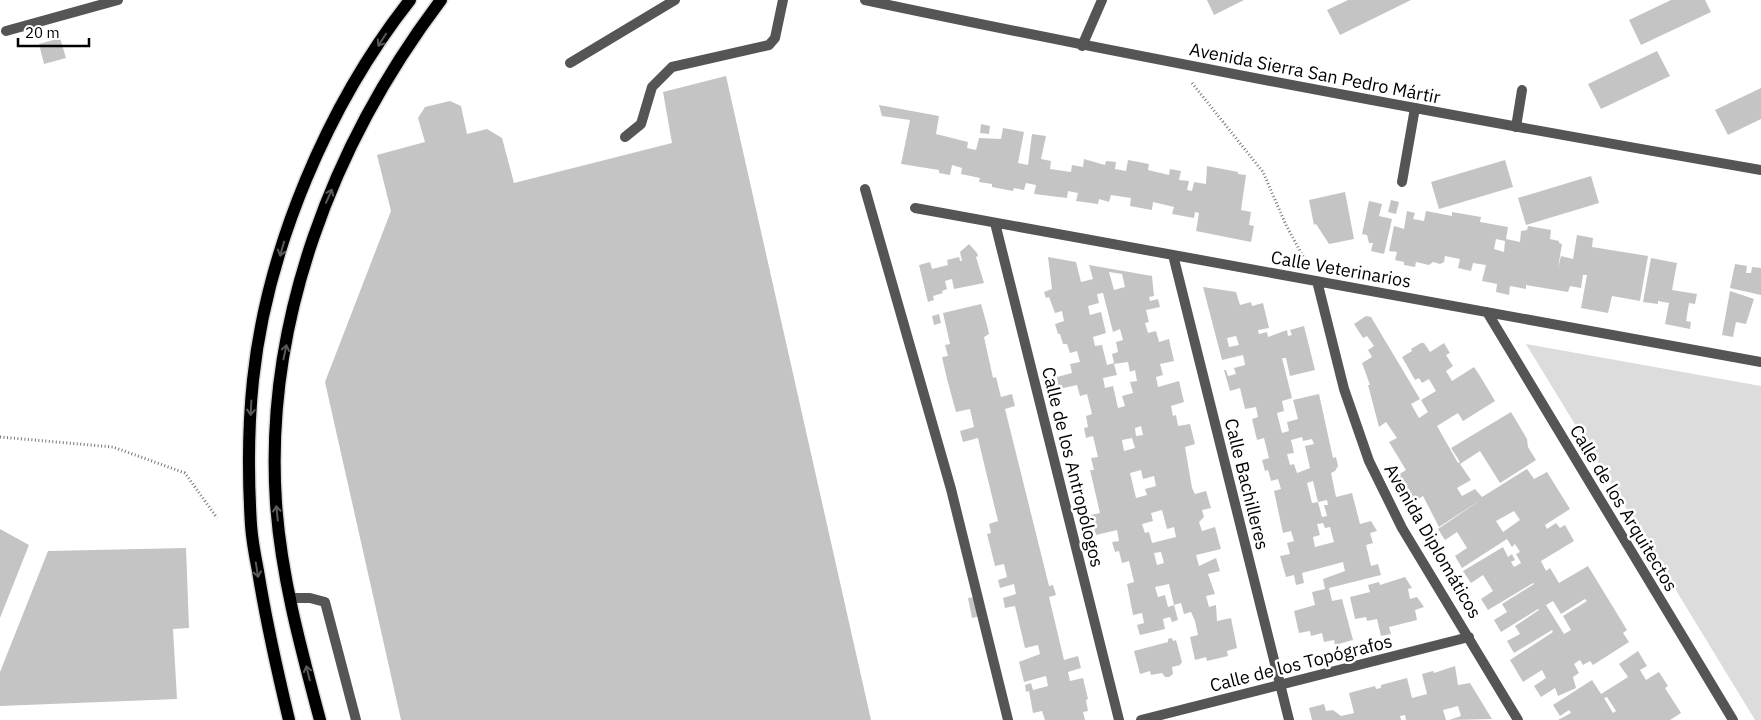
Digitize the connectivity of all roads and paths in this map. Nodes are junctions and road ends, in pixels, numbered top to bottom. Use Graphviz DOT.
graph roads {
  1 [pos="118,0"];
  2 [pos="410,0"];
  3 [pos="441,0"];
  4 [pos="675,0"];
  5 [pos="782,0"];
  6 [pos="866,0"];
  7 [pos="1102,0"];
  8 [pos="1110,0"];
  9 [pos="6,31"];
  10 [pos="1082,46"];
  11 [pos="570,63"];
  12 [pos="1176,64"];
  13 [pos="1522,90"];
  14 [pos="1415,108"];
  15 [pos="1516,127"];
  16 [pos="625,137"];
  17 [pos="1761,170"];
  18 [pos="1402,182"];
  19 [pos="865,189"];
  20 [pos="915,208"];
  21 [pos="995,223"];
  22 [pos="1173,255"];
  23 [pos="1317,281"];
  24 [pos="1487,312"];
  25 [pos="1761,362"];
  26 [pos="0,437"];
  27 [pos="216,518"];
  28 [pos="290,598"];
  29 [pos="1469,637"];
  30 [pos="1280,685"];
  31 [pos="288,720"];
  32 [pos="320,720"];
  33 [pos="356,720"];
  34 [pos="1008,720"];
  35 [pos="1119,720"];
  36 [pos="1141,720"];
  37 [pos="1289,720"];
  38 [pos="1518,720"];
  39 [pos="1733,720"];
  1 -- 9 [label="street"];
  2 -- 31 [label="main road, one-way"];
  28 -- 3 [label="main road, one-way"];
  4 -- 11 [label="street"];
  5 -- 16 [label="street"];
  6 -- 10 [label="street, Avenida Sierra San Pedro Mártir"];
  7 -- 8 [label="street"];
  7 -- 10 [label="street"];
  10 -- 12 [label="street, Avenida Sierra San Pedro Mártir"];
  12 -- 14 [label="street, Avenida Sierra San Pedro Mártir"];
  12 -- 23 [label="path"];
  13 -- 15 [label="street"];
  14 -- 15 [label="street, Avenida Sierra San Pedro Mártir"];
  14 -- 18 [label="street"];
  15 -- 17 [label="street, Avenida Sierra San Pedro Mártir"];
  19 -- 34 [label="street"];
  20 -- 21 [label="street, Calle Veterinarios"];
  21 -- 22 [label="street, Calle Veterinarios"];
  21 -- 35 [label="street, Calle de los Antropólogos"];
  22 -- 23 [label="street, Calle Veterinarios"];
  22 -- 30 [label="street, Calle Bachilleres"];
  23 -- 24 [label="street, Calle Veterinarios"];
  23 -- 29 [label="street, Avenida Diplomáticos"];
  24 -- 25 [label="street, Calle Veterinarios"];
  24 -- 39 [label="street, Calle de los Arquitectos"];
  26 -- 27 [label="path"];
  32 -- 28 [label="main road, one-way"];
  28 -- 33 [label="street"];
  29 -- 30 [label="street, Calle de los Topógrafos"];
  29 -- 38 [label="street, Avenida Diplomáticos"];
  30 -- 36 [label="street, Calle de los Topógrafos"];
  30 -- 37 [label="street, Calle Bachilleres"];
}
